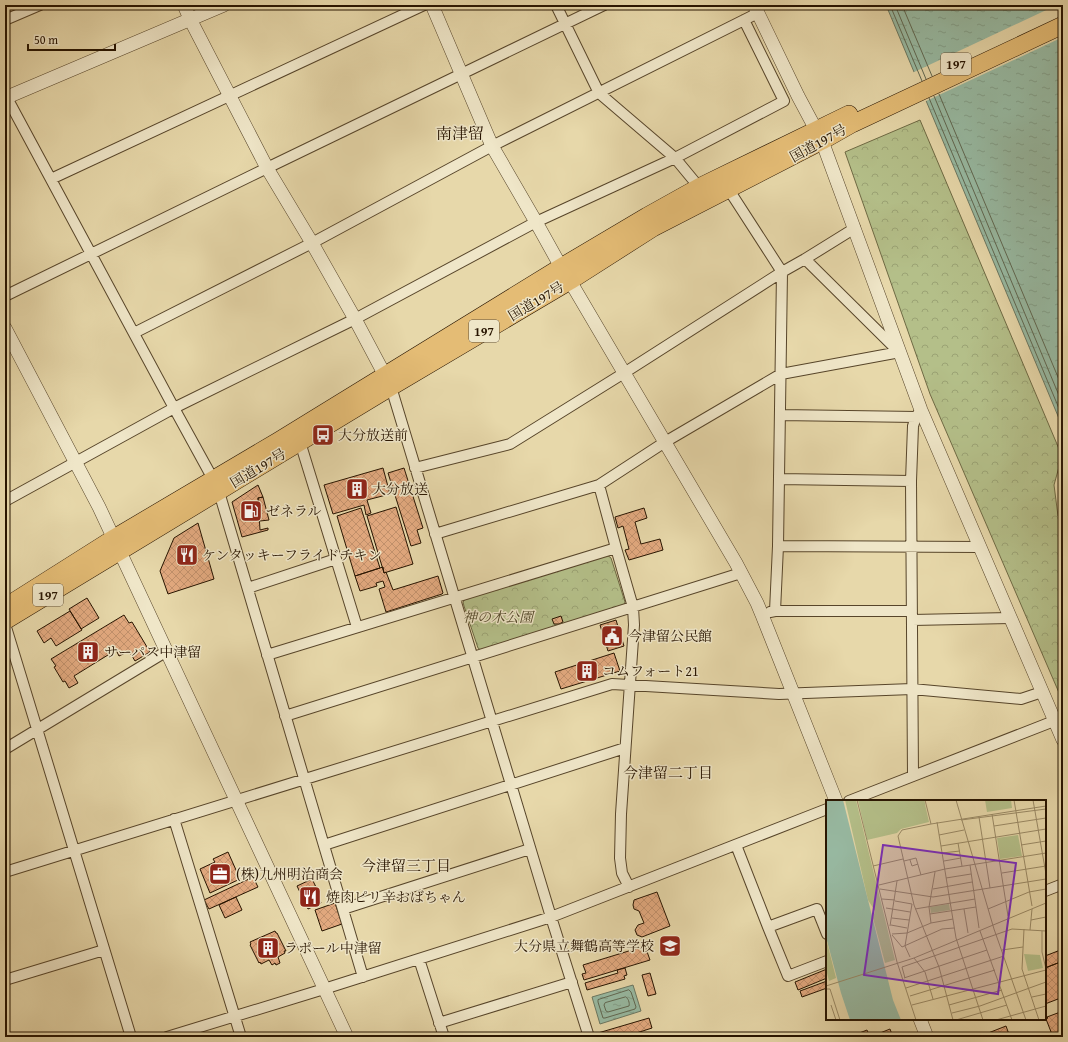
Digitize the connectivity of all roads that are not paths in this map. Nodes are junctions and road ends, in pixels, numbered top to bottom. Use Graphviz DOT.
graph roads {
  1 [pos="40,5"];
  2 [pos="184,5"];
  3 [pos="224,5"];
  4 [pos="424,5"];
  5 [pos="432,5"];
  6 [pos="556,5"];
  7 [pos="604,5"];
  8 [pos="756,9"];
  9 [pos="1063,13"];
  10 [pos="190,19"];
  11 [pos="5,20"];
  12 [pos="744,20"];
  13 [pos="565,24"];
  14 [pos="1063,25"];
  15 [pos="461,74"];
  16 [pos="599,93"];
  17 [pos="6,96"];
  18 [pos="230,96"];
  19 [pos="850,119"];
  20 [pos="820,135"];
  21 [pos="492,146"];
  22 [pos="675,158"];
  23 [pos="267,168"];
  24 [pos="51,179"];
  25 [pos="698,187"];
  26 [pos="729,190"];
  27 [pos="536,222"];
  28 [pos="855,228"];
  29 [pos="312,243"];
  30 [pos="91,254"];
  31 [pos="805,259"];
  32 [pos="782,272"];
  33 [pos="566,274"];
  34 [pos="5,296"];
  35 [pos="355,319"];
  36 [pos="5,328"];
  37 [pos="134,333"];
  38 [pos="10,348"];
  39 [pos="900,352"];
  40 [pos="624,373"];
  41 [pos="781,374"];
  42 [pos="388,381"];
  43 [pos="174,408"];
  44 [pos="918,414"];
  45 [pos="780,415"];
  46 [pos="300,442"];
  47 [pos="664,442"];
  48 [pos="76,463"];
  49 [pos="416,468"];
  50 [pos="779,479"];
  51 [pos="911,481"];
  52 [pos="216,485"];
  53 [pos="599,485"];
  54 [pos="5,501"];
  55 [pos="435,534"];
  56 [pos="117,544"];
  57 [pos="778,546"];
  58 [pos="911,546"];
  59 [pos="980,547"];
  60 [pos="616,548"];
  61 [pos="336,559"];
  62 [pos="742,573"];
  63 [pos="248,588"];
  64 [pos="454,598"];
  65 [pos="5,607"];
  66 [pos="633,607"];
  67 [pos="775,611"];
  68 [pos="762,615"];
  69 [pos="912,616"];
  70 [pos="1010,618"];
  71 [pos="5,623"];
  72 [pos="357,627"];
  73 [pos="167,651"];
  74 [pos="268,654"];
  75 [pos="472,657"];
  76 [pos="629,685"];
  77 [pos="912,689"];
  78 [pos="1042,692"];
  79 [pos="794,693"];
  80 [pos="285,716"];
  81 [pos="492,721"];
  82 [pos="1054,721"];
  83 [pos="37,730"];
  84 [pos="1063,740"];
  85 [pos="625,748"];
  86 [pos="5,749"];
  87 [pos="913,776"];
  88 [pos="304,779"];
  89 [pos="511,785"];
  90 [pos="236,800"];
  91 [pos="836,800"];
  92 [pos="852,800"];
  93 [pos="826,810"];
  94 [pos="174,820"];
  95 [pos="324,845"];
  96 [pos="736,845"];
  97 [pos="530,849"];
  98 [pos="74,850"];
  99 [pos="5,872"];
  100 [pos="1063,884"];
  101 [pos="629,887"];
  102 [pos="1046,890"];
  103 [pos="343,909"];
  104 [pos="551,917"];
  105 [pos="768,927"];
  106 [pos="826,931"];
  107 [pos="104,950"];
  108 [pos="419,959"];
  109 [pos="826,961"];
  110 [pos="363,977"];
  111 [pos="5,980"];
  112 [pos="572,982"];
  113 [pos="324,989"];
  114 [pos="234,1016"];
  115 [pos="920,1020"];
  116 [pos="439,1023"];
  117 [pos="131,1037"];
  118 [pos="167,1037"];
  119 [pos="241,1037"];
  120 [pos="347,1037"];
  121 [pos="444,1037"];
  122 [pos="589,1037"];
  123 [pos="927,1037"];
  1 -- 11 [label="street"];
  2 -- 10 [label="street"];
  3 -- 10 [label="street"];
  4 -- 18 [label="street"];
  5 -- 15 [label="street"];
  6 -- 13 [label="street"];
  7 -- 13 [label="street"];
  8 -- 12 [label="street"];
  8 -- 20 [label="street"];
  9 -- 19 [label="highway, 国道197号 / 197"];
  10 -- 17 [label="street"];
  10 -- 18 [label="street"];
  12 -- 16 [label="street"];
  12 -- 22 [label="street"];
  13 -- 15 [label="street"];
  13 -- 16 [label="street"];
  14 -- 19 [label="highway, 国道197号 / 197"];
  15 -- 21 [label="street"];
  15 -- 23 [label="street"];
  16 -- 21 [label="street"];
  16 -- 22 [label="street"];
  17 -- 24 [label="street"];
  18 -- 23 [label="street"];
  18 -- 24 [label="street"];
  19 -- 20 [label="highway, 国道197号 / 197"];
  20 -- 25 [label="highway, 国道197号 / 197"];
  20 -- 26 [label="highway, 国道197号 / 197"];
  20 -- 28 [label="street"];
  21 -- 27 [label="street"];
  21 -- 29 [label="street"];
  22 -- 25 [label="street"];
  22 -- 27 [label="street"];
  23 -- 29 [label="street"];
  23 -- 30 [label="street"];
  24 -- 30 [label="street"];
  25 -- 33 [label="highway, 国道197号 / 197"];
  26 -- 32 [label="street"];
  26 -- 33 [label="highway, 国道197号 / 197"];
  27 -- 33 [label="street"];
  27 -- 35 [label="street"];
  28 -- 31 [label="street"];
  28 -- 39 [label="street"];
  29 -- 35 [label="street"];
  29 -- 37 [label="street"];
  30 -- 34 [label="street"];
  30 -- 37 [label="street"];
  31 -- 32 [label="street"];
  31 -- 39 [label="street"];
  32 -- 40 [label="street"];
  32 -- 41 [label="street"];
  33 -- 40 [label="street"];
  33 -- 42 [label="highway, 国道197号 / 197"];
  35 -- 42 [label="street"];
  35 -- 43 [label="street"];
  36 -- 38 [label="street"];
  37 -- 43 [label="street"];
  38 -- 48 [label="street"];
  39 -- 41 [label="street"];
  39 -- 44 [label="street"];
  40 -- 47 [label="street"];
  40 -- 49 [label="street"];
  41 -- 45 [label="street"];
  41 -- 47 [label="street"];
  42 -- 46 [label="highway, 国道197号 / 197"];
  42 -- 49 [label="street"];
  42 -- 52 [label="highway, 国道197号 / 197"];
  43 -- 48 [label="street"];
  43 -- 52 [label="street"];
  44 -- 45 [label="street"];
  44 -- 51 [label="street"];
  44 -- 59 [label="street"];
  45 -- 50 [label="street"];
  46 -- 52 [label="highway, 国道197号 / 197"];
  46 -- 61 [label="street"];
  47 -- 53 [label="street"];
  47 -- 62 [label="street"];
  48 -- 54 [label="street"];
  48 -- 56 [label="street"];
  49 -- 55 [label="street"];
  50 -- 51 [label="street"];
  50 -- 57 [label="street"];
  51 -- 58 [label="street"];
  52 -- 56 [label="highway, 国道197号 / 197"];
  52 -- 63 [label="street"];
  53 -- 55 [label="street"];
  53 -- 60 [label="street"];
  55 -- 64 [label="street"];
  56 -- 65 [label="highway, 国道197号 / 197"];
  56 -- 71 [label="highway, 国道197号 / 197"];
  56 -- 73 [label="street"];
  57 -- 58 [label="street"];
  57 -- 67 [label="street"];
  58 -- 59 [label="street"];
  58 -- 69 [label="street"];
  59 -- 70 [label="street"];
  60 -- 64 [label="street"];
  60 -- 66 [label="street"];
  61 -- 63 [label="street"];
  61 -- 72 [label="street"];
  62 -- 66 [label="street"];
  62 -- 68 [label="street"];
  63 -- 74 [label="street"];
  64 -- 72 [label="street"];
  64 -- 75 [label="street"];
  66 -- 75 [label="street"];
  66 -- 76 [label="street"];
  67 -- 68 [label="street"];
  67 -- 69 [label="street"];
  68 -- 79 [label="street"];
  69 -- 70 [label="street"];
  69 -- 77 [label="street"];
  70 -- 78 [label="street"];
  71 -- 83 [label="street"];
  72 -- 74 [label="street"];
  73 -- 83 [label="street"];
  73 -- 90 [label="street"];
  74 -- 80 [label="street"];
  75 -- 80 [label="street"];
  75 -- 81 [label="street"];
  76 -- 79 [label="street"];
  76 -- 81 [label="street"];
  76 -- 85 [label="street"];
  77 -- 78 [label="street"];
  77 -- 79 [label="street"];
  77 -- 87 [label="street"];
  78 -- 82 [label="street"];
  79 -- 91 [label="street"];
  80 -- 88 [label="street"];
  81 -- 88 [label="street"];
  81 -- 89 [label="street"];
  82 -- 84 [label="street"];
  82 -- 87 [label="street"];
  83 -- 86 [label="street"];
  83 -- 98 [label="street"];
  85 -- 89 [label="street"];
  85 -- 101 [label="street"];
  87 -- 92 [label="street"];
  88 -- 90 [label="street"];
  88 -- 95 [label="street"];
  89 -- 95 [label="street"];
  89 -- 97 [label="street"];
  90 -- 94 [label="street"];
  90 -- 113 [label="street"];
  93 -- 96 [label="street"];
  94 -- 98 [label="street"];
  94 -- 114 [label="street"];
  95 -- 103 [label="street"];
  96 -- 101 [label="street"];
  96 -- 105 [label="street"];
  97 -- 103 [label="street"];
  97 -- 104 [label="street"];
  98 -- 99 [label="street"];
  98 -- 107 [label="street"];
  100 -- 102 [label="street"];
  101 -- 104 [label="street"];
  103 -- 110 [label="street"];
  104 -- 108 [label="street"];
  104 -- 112 [label="street"];
  105 -- 106 [label="street"];
  105 -- 109 [label="street"];
  107 -- 111 [label="street"];
  107 -- 117 [label="street"];
  108 -- 110 [label="street"];
  108 -- 116 [label="street"];
  110 -- 113 [label="street"];
  112 -- 116 [label="street"];
  112 -- 122 [label="street"];
  113 -- 114 [label="street"];
  113 -- 120 [label="street"];
  114 -- 118 [label="street"];
  114 -- 119 [label="street"];
  115 -- 123 [label="street"];
  116 -- 121 [label="street"];
}
